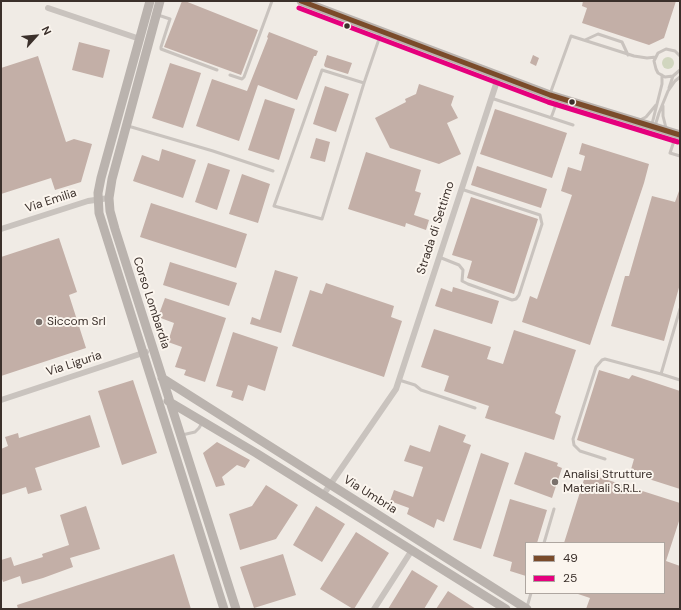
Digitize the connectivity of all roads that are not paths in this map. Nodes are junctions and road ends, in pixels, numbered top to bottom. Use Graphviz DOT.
graph roads {
  1 [pos="150,1"];
  2 [pos="160,1"];
  3 [pos="272,1"];
  4 [pos="301,1"];
  5 [pos="48,8"];
  6 [pos="156,15"];
  7 [pos="382,31"];
  8 [pos="140,38"];
  9 [pos="584,41"];
  10 [pos="628,55"];
  11 [pos="680,56"];
  12 [pos="656,57"];
  13 [pos="217,70"];
  14 [pos="679,72"];
  15 [pos="230,75"];
  16 [pos="498,75"];
  17 [pos="662,75"];
  18 [pos="673,76"];
  19 [pos="680,77"];
  20 [pos="364,83"];
  21 [pos="668,91"];
  22 [pos="554,96"];
  23 [pos="491,98"];
  24 [pos="658,102"];
  25 [pos="664,104"];
  26 [pos="551,118"];
  27 [pos="635,122"];
  28 [pos="126,125"];
  29 [pos="573,125"];
  30 [pos="653,127"];
  31 [pos="675,133"];
  32 [pos="680,156"];
  33 [pos="273,171"];
  34 [pos="461,189"];
  35 [pos="109,198"];
  36 [pos="98,199"];
  37 [pos="1,229"];
  38 [pos="439,257"];
  39 [pos="130,275"];
  40 [pos="119,279"];
  41 [pos="680,310"];
  42 [pos="153,350"];
  43 [pos="143,353"];
  44 [pos="148,370"];
  45 [pos="661,374"];
  46 [pos="162,378"];
  47 [pos="399,380"];
  48 [pos="680,380"];
  49 [pos="156,394"];
  50 [pos="1,400"];
  51 [pos="170,402"];
  52 [pos="475,408"];
  53 [pos="203,421"];
  54 [pos="180,435"];
  55 [pos="258,439"];
  56 [pos="253,451"];
  57 [pos="605,459"];
  58 [pos="190,465"];
  59 [pos="180,468"];
  60 [pos="331,485"];
  61 [pos="324,495"];
  62 [pos="554,510"];
  63 [pos="544,542"];
  64 [pos="412,550"];
  65 [pos="469,572"];
  66 [pos="463,582"];
  67 [pos="531,594"];
  68 [pos="224,609"];
  69 [pos="236,609"];
  70 [pos="374,609"];
  71 [pos="506,609"];
  72 [pos="527,609"];
  1 -- 8 [label="street, Corso Lombardia"];
  2 -- 6 [label="street, Corso Lombardia"];
  3 -- 15 [label="lane"];
  4 -- 7 [label="street"];
  5 -- 8 [label="street"];
  6 -- 13 [label="lane"];
  6 -- 28 [label="street, Corso Lombardia"];
  7 -- 16 [label="street"];
  7 -- 20 [label="lane"];
  8 -- 36 [label="street, Corso Lombardia"];
  9 -- 10 [label="lane"];
  9 -- 10 [label="lane"];
  9 -- 22 [label="lane"];
  10 -- 12 [label="lane"];
  11 -- 12 [label="lane"];
  12 -- 17 [label="lane"];
  14 -- 18 [label="lane"];
  16 -- 22 [label="street"];
  16 -- 23 [label="street, Strada di Settimo"];
  17 -- 18 [label="lane"];
  17 -- 24 [label="lane"];
  18 -- 21 [label="lane"];
  19 -- 21 [label="lane"];
  20 -- 20 [label="lane"];
  21 -- 25 [label="lane"];
  22 -- 26 [label="lane"];
  22 -- 27 [label="street"];
  23 -- 26 [label="lane"];
  23 -- 34 [label="street, Strada di Settimo"];
  24 -- 27 [label="lane"];
  24 -- 30 [label="lane"];
  25 -- 30 [label="lane"];
  25 -- 31 [label="lane"];
  26 -- 29 [label="lane"];
  27 -- 30 [label="street"];
  28 -- 33 [label="lane"];
  28 -- 35 [label="street, Corso Lombardia"];
  30 -- 31 [label="street"];
  31 -- 32 [label="lane"];
  34 -- 38 [label="street, Strada di Settimo"];
  34 -- 38 [label="lane"];
  35 -- 36 [label="street, Via Emilia"];
  35 -- 39 [label="street, Corso Lombardia"];
  36 -- 37 [label="street, Via Emilia"];
  36 -- 40 [label="street, Corso Lombardia"];
  38 -- 47 [label="street, Strada di Settimo"];
  39 -- 40 [label="street"];
  39 -- 42 [label="street, Corso Lombardia"];
  40 -- 43 [label="street, Corso Lombardia"];
  41 -- 45 [label="lane"];
  42 -- 43 [label="street, Via Liguria"];
  42 -- 46 [label="street, Corso Lombardia"];
  43 -- 44 [label="street, Corso Lombardia"];
  43 -- 50 [label="street, Via Liguria"];
  44 -- 46 [label="street, Via Umbria"];
  44 -- 49 [label="street, Corso Lombardia"];
  45 -- 48 [label="lane"];
  45 -- 57 [label="lane"];
  46 -- 51 [label="street, Corso Lombardia"];
  46 -- 55 [label="street, Via Umbria"];
  47 -- 52 [label="lane"];
  47 -- 60 [label="street, Strada di Settimo"];
  49 -- 51 [label="street, Via Umbria"];
  49 -- 59 [label="street, Corso Lombardia"];
  51 -- 53 [label="street, Via Umbria"];
  51 -- 54 [label="street, Corso Lombardia"];
  53 -- 54 [label="lane"];
  53 -- 56 [label="street, Via Umbria"];
  54 -- 58 [label="street, Corso Lombardia"];
  55 -- 56 [label="street"];
  55 -- 60 [label="street, Via Umbria"];
  56 -- 61 [label="street, Via Umbria"];
  58 -- 59 [label="street"];
  58 -- 69 [label="street, Corso Lombardia"];
  59 -- 68 [label="street, Corso Lombardia"];
  60 -- 61 [label="street, Strada di Settimo"];
  60 -- 65 [label="street, Via Umbria"];
  61 -- 64 [label="street, Via Umbria"];
  62 -- 63 [label="lane"];
  64 -- 66 [label="street, Via Umbria"];
  64 -- 70 [label="street"];
  65 -- 66 [label="street"];
  65 -- 72 [label="street, Via Umbria"];
  66 -- 71 [label="street, Via Umbria"];
  67 -- 72 [label="lane, Via Umbria"];
}
